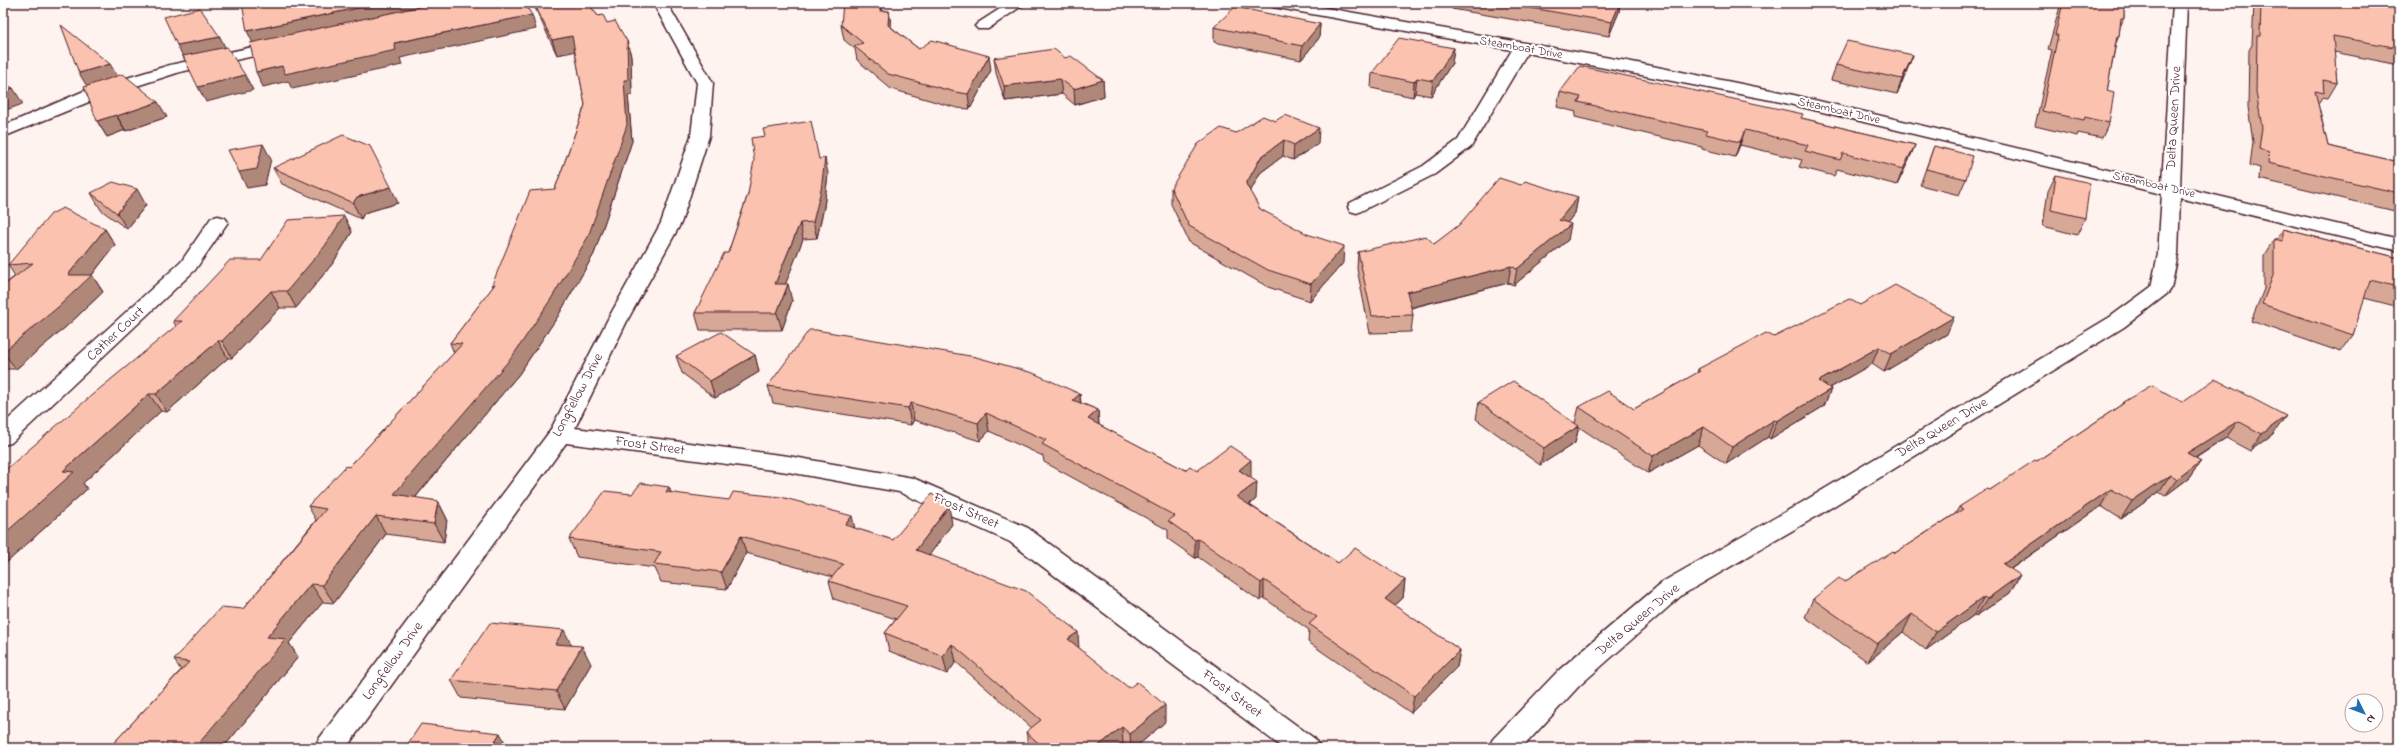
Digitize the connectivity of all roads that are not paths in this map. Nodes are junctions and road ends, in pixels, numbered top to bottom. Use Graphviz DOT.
graph roads {
  1 [pos="660,3"];
  2 [pos="1019,3"];
  3 [pos="1273,3"];
  4 [pos="2180,3"];
  5 [pos="983,26"];
  6 [pos="294,43"];
  7 [pos="1521,48"];
  8 [pos="3,132"];
  9 [pos="2171,189"];
  10 [pos="1357,207"];
  11 [pos="218,222"];
  12 [pos="2399,245"];
  13 [pos="5,433"];
  14 [pos="560,434"];
  15 [pos="329,748"];
  16 [pos="1305,748"];
  17 [pos="1503,748"];
  1 -- 14 [label="street, Longfellow Drive"];
  2 -- 5 [label="street"];
  3 -- 7 [label="street, Steamboat Drive"];
  4 -- 9 [label="street, Delta Queen Drive"];
  6 -- 8 [label="street"];
  7 -- 9 [label="street, Steamboat Drive"];
  7 -- 10 [label="street"];
  9 -- 12 [label="street, Steamboat Drive"];
  9 -- 17 [label="street, Delta Queen Drive"];
  11 -- 13 [label="street, Cather Court"];
  14 -- 15 [label="street, Longfellow Drive"];
  14 -- 16 [label="street, Frost Street"];
}
